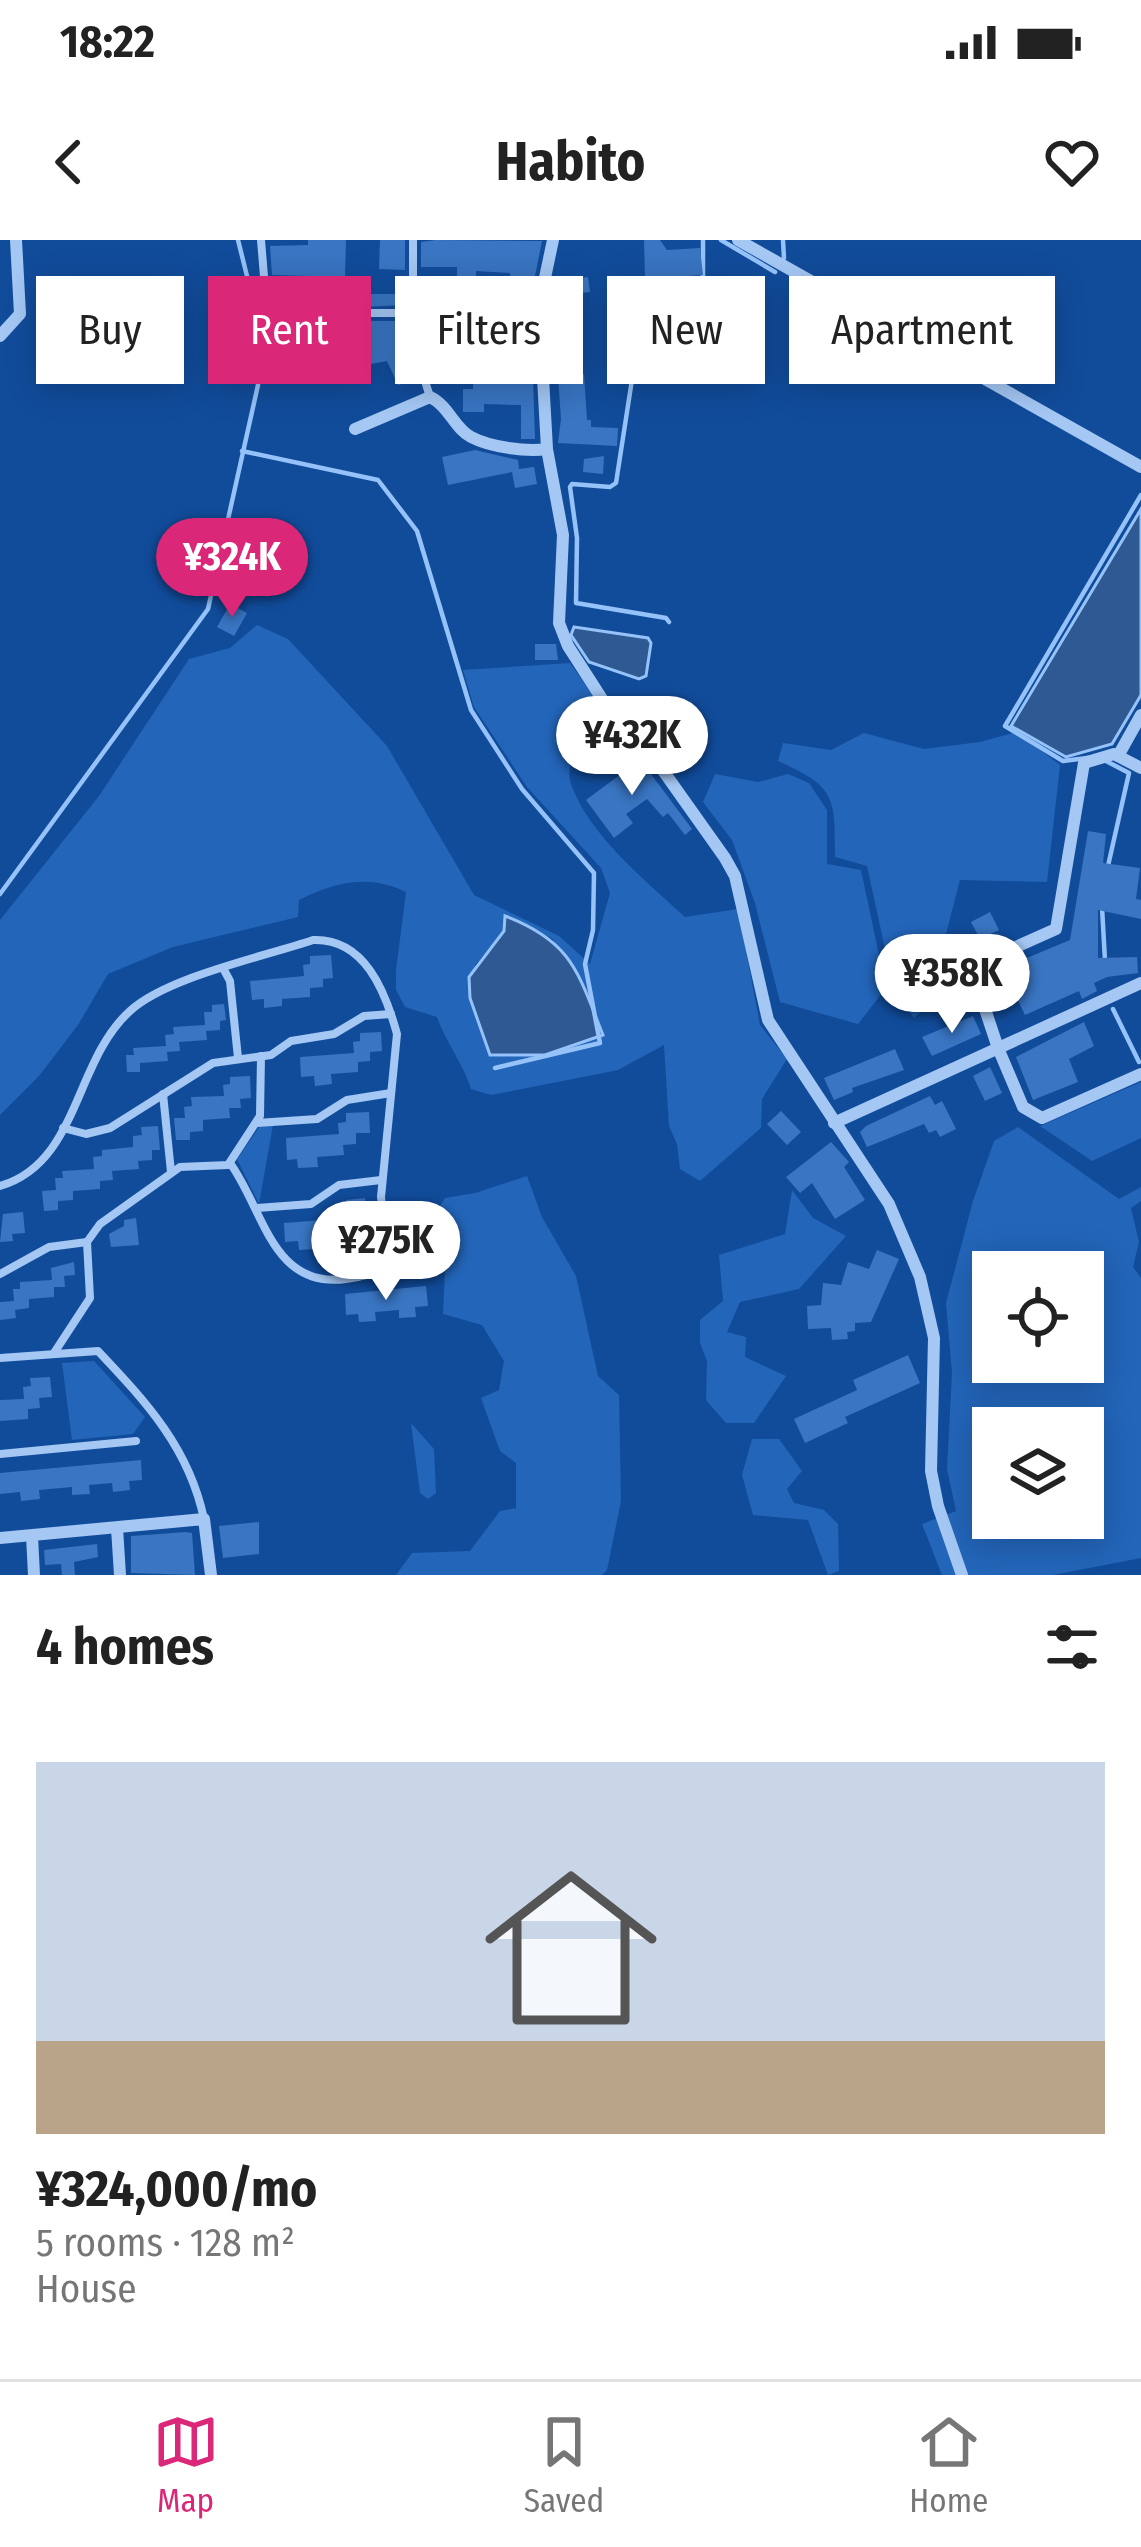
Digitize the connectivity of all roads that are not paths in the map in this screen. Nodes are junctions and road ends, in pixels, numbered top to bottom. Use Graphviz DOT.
graph roads {
  1 [pos="16,240"];
  2 [pos="261,240"];
  3 [pos="412,240"];
  4 [pos="553,240"];
  5 [pos="738,240"];
  6 [pos="412,276"];
  7 [pos="395,314"];
  8 [pos="0,336"];
  9 [pos="426,384"];
  10 [pos="430,397"];
  11 [pos="355,428"];
  12 [pos="547,449"];
  13 [pos="1141,467"];
  14 [pos="1141,716"];
  15 [pos="1116,755"];
  16 [pos="1141,768"];
  17 [pos="224,970"];
  18 [pos="1141,982"];
  19 [pos="391,1014"];
  20 [pos="998,1048"];
  21 [pos="262,1056"];
  22 [pos="238,1058"];
  23 [pos="1141,1074"];
  24 [pos="391,1093"];
  25 [pos="164,1094"];
  26 [pos="257,1123"];
  27 [pos="834,1123"];
  28 [pos="63,1129"];
  29 [pos="230,1162"];
  30 [pos="171,1172"];
  31 [pos="381,1180"];
  32 [pos="0,1186"];
  33 [pos="256,1208"];
  34 [pos="393,1231"];
  35 [pos="87,1242"];
  36 [pos="390,1264"];
  37 [pos="0,1274"];
  38 [pos="55,1353"];
  39 [pos="0,1358"];
  40 [pos="136,1441"];
  41 [pos="0,1454"];
  42 [pos="204,1519"];
  43 [pos="117,1528"];
  44 [pos="32,1536"];
  45 [pos="0,1538"];
  46 [pos="34,1575"];
  47 [pos="120,1575"];
  48 [pos="211,1575"];
  49 [pos="962,1575"];
  1 -- 8 [label="street"];
  2 -- 7 [label="lane"];
  3 -- 6 [label="lane"];
  4 -- 12 [label="street"];
  5 -- 13 [label="street"];
  9 -- 10 [label="lane"];
  10 -- 11 [label="street"];
  10 -- 12 [label="street"];
  12 -- 27 [label="street"];
  14 -- 15 [label="street"];
  15 -- 16 [label="street"];
  15 -- 20 [label="street"];
  17 -- 19 [label="lane"];
  17 -- 22 [label="lane"];
  17 -- 28 [label="lane"];
  18 -- 20 [label="street"];
  19 -- 21 [label="lane"];
  19 -- 24 [label="lane"];
  20 -- 23 [label="street"];
  20 -- 27 [label="street"];
  21 -- 22 [label="lane"];
  21 -- 26 [label="lane"];
  22 -- 25 [label="lane"];
  24 -- 26 [label="lane"];
  24 -- 31 [label="lane"];
  25 -- 28 [label="lane"];
  25 -- 30 [label="lane"];
  26 -- 29 [label="lane"];
  27 -- 49 [label="street"];
  28 -- 32 [label="lane"];
  29 -- 30 [label="lane"];
  29 -- 33 [label="lane"];
  30 -- 35 [label="lane"];
  31 -- 33 [label="lane"];
  31 -- 34 [label="lane"];
  33 -- 36 [label="lane"];
  34 -- 36 [label="lane"];
  34 -- 36 [label="lane"];
  35 -- 37 [label="lane"];
  35 -- 38 [label="lane"];
  38 -- 39 [label="lane"];
  38 -- 42 [label="lane"];
  40 -- 41 [label="lane"];
  42 -- 43 [label="street"];
  42 -- 48 [label="street"];
  43 -- 44 [label="street"];
  43 -- 47 [label="street"];
  44 -- 45 [label="street"];
  44 -- 46 [label="street"];
}
